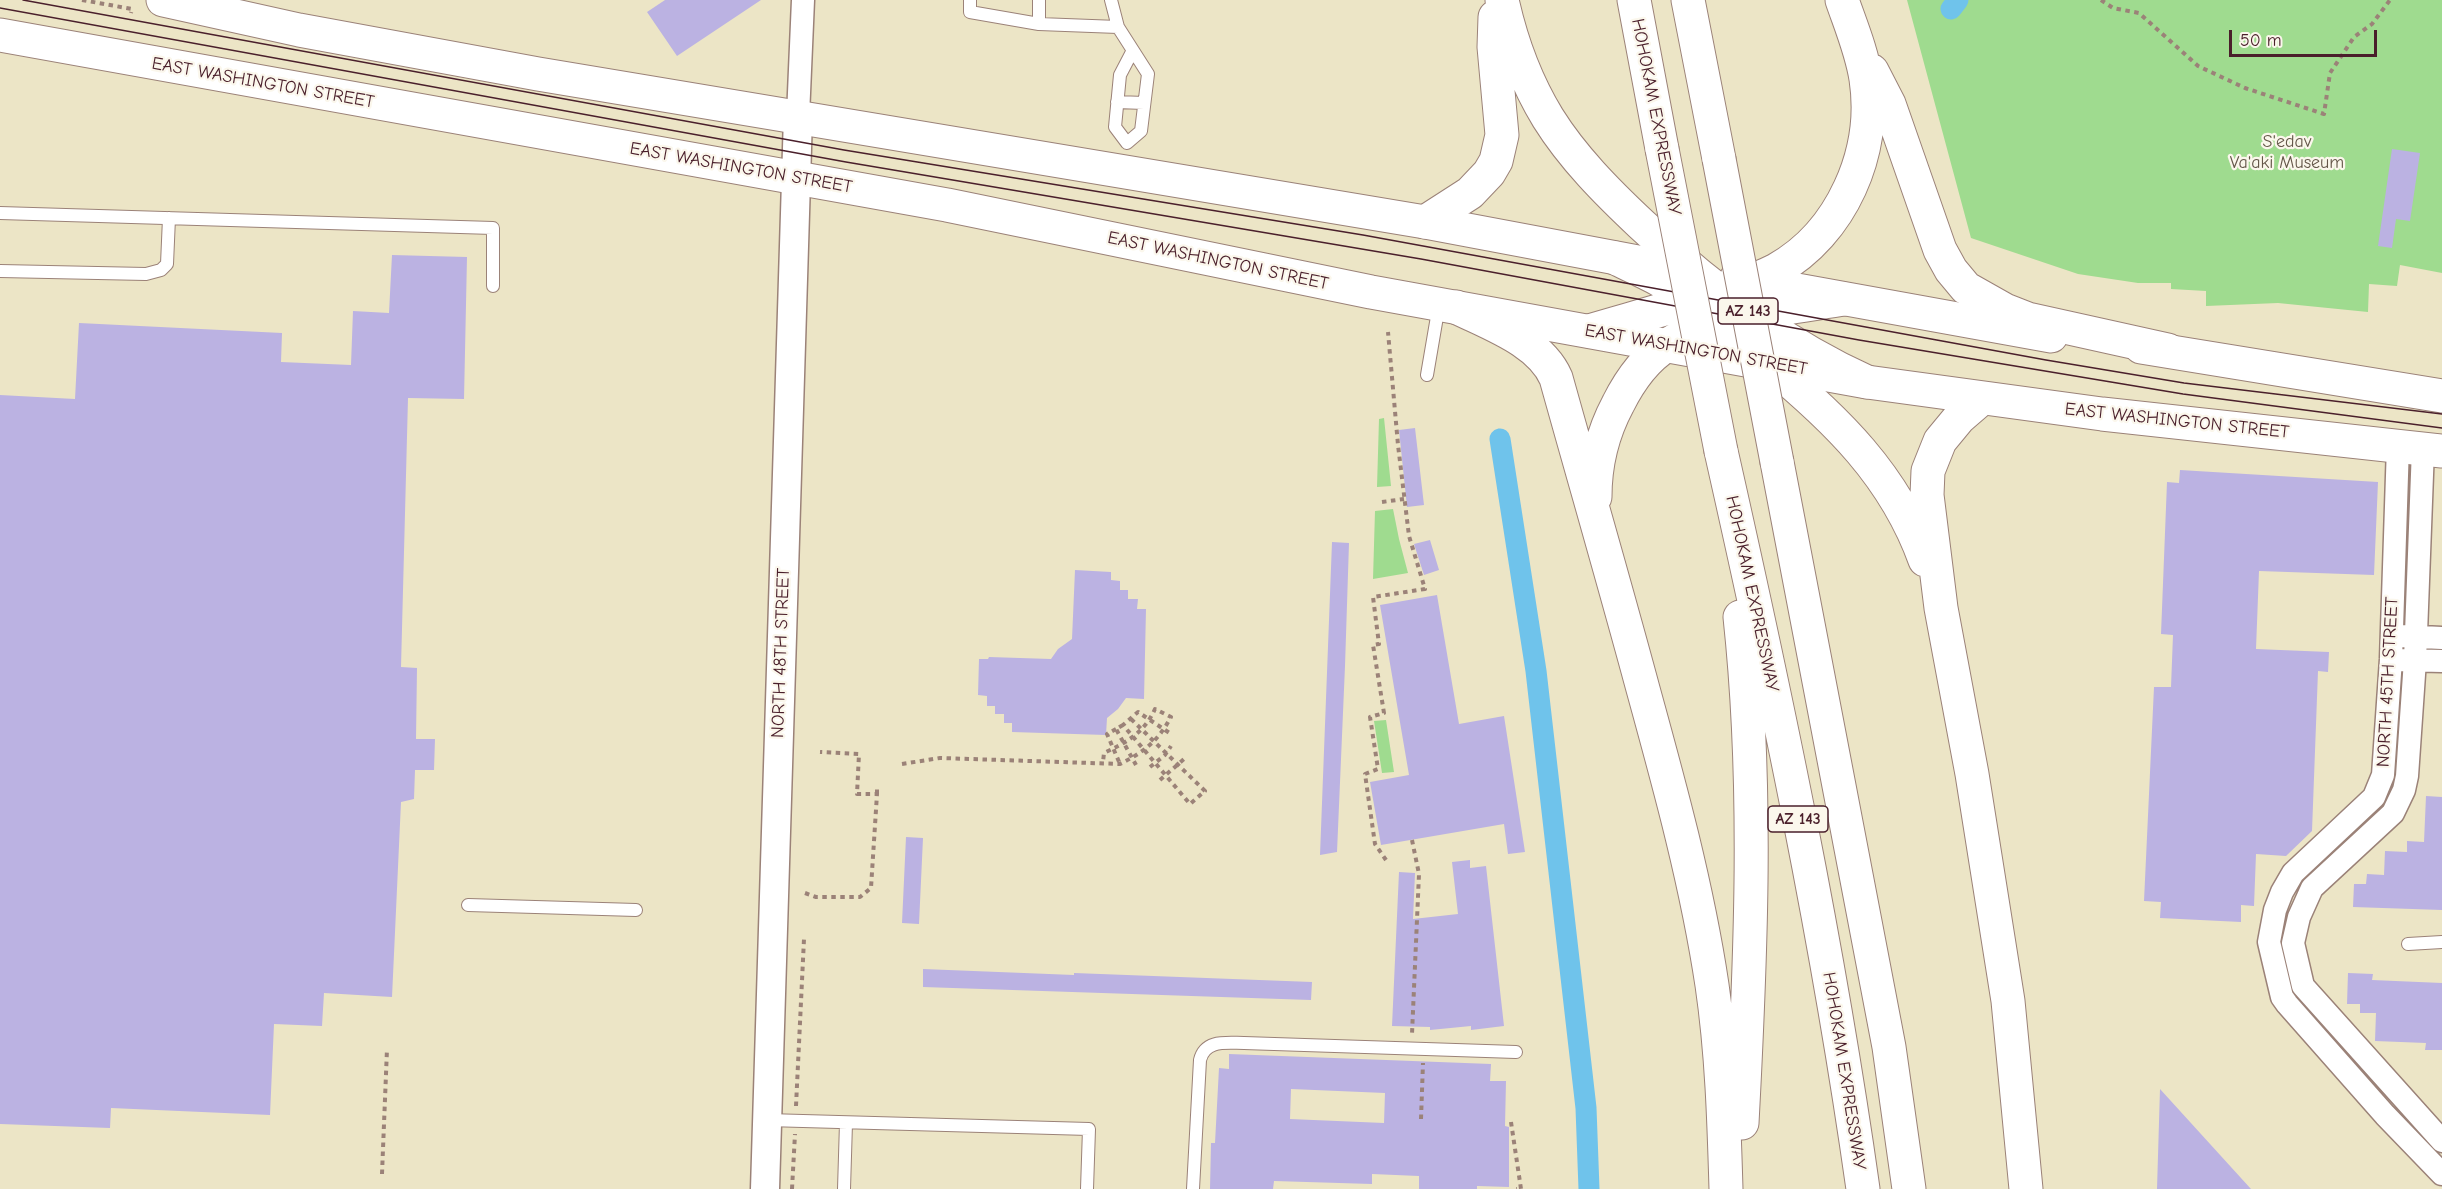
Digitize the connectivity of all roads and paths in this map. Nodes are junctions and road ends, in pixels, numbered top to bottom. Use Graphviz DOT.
graph roads {
  1 [pos="82,0"];
  2 [pos="163,0"];
  3 [pos="804,0"];
  4 [pos="970,0"];
  5 [pos="1039,0"];
  6 [pos="1111,0"];
  7 [pos="1496,0"];
  8 [pos="1502,0"];
  9 [pos="1634,0"];
  10 [pos="1688,0"];
  11 [pos="1842,0"];
  12 [pos="2101,0"];
  13 [pos="2390,0"];
  14 [pos="131,14"];
  15 [pos="1039,24"];
  16 [pos="1118,27"];
  17 [pos="1853,31"];
  18 [pos="0,35"];
  19 [pos="1132,52"];
  20 [pos="1117,102"];
  21 [pos="1144,104"];
  22 [pos="798,116"];
  23 [pos="1126,157"];
  24 [pos="795,177"];
  25 [pos="0,213"];
  26 [pos="169,218"];
  27 [pos="1425,222"];
  28 [pos="0,271"];
  29 [pos="493,286"];
  30 [pos="1721,297"];
  31 [pos="1447,305"];
  32 [pos="1589,331"];
  33 [pos="1388,332"];
  34 [pos="1667,345"];
  35 [pos="2168,350"];
  36 [pos="1770,364"];
  37 [pos="1427,375"];
  38 [pos="1867,382"];
  39 [pos="2442,396"];
  40 [pos="1981,399"];
  41 [pos="2421,448"];
  42 [pos="1721,451"];
  43 [pos="1404,500"];
  44 [pos="1382,502"];
  45 [pos="1597,516"];
  46 [pos="1941,608"];
  47 [pos="2391,635"];
  48 [pos="2415,636"];
  49 [pos="2442,638"];
  50 [pos="2391,659"];
  51 [pos="2415,660"];
  52 [pos="2442,662"];
  53 [pos="1131,719"];
  54 [pos="1150,720"];
  55 [pos="1123,725"];
  56 [pos="1116,729"];
  57 [pos="1143,729"];
  58 [pos="1164,729"];
  59 [pos="1171,734"];
  60 [pos="1134,737"];
  61 [pos="1155,740"];
  62 [pos="1124,744"];
  63 [pos="1171,746"];
  64 [pos="1114,749"];
  65 [pos="1145,750"];
  66 [pos="820,752"];
  67 [pos="1167,752"];
  68 [pos="1132,758"];
  69 [pos="1184,759"];
  70 [pos="1103,762"];
  71 [pos="1155,763"];
  72 [pos="1178,763"];
  73 [pos="902,764"];
  74 [pos="1120,764"];
  75 [pos="1136,765"];
  76 [pos="1150,767"];
  77 [pos="1165,775"];
  78 [pos="1160,780"];
  79 [pos="877,786"];
  80 [pos="877,794"];
  81 [pos="1412,840"];
  82 [pos="1386,860"];
  83 [pos="805,893"];
  84 [pos="468,905"];
  85 [pos="636,910"];
  86 [pos="804,939"];
  87 [pos="2442,942"];
  88 [pos="2408,944"];
  89 [pos="387,1049"];
  90 [pos="1424,1049"];
  91 [pos="1516,1052"];
  92 [pos="2403,1099"];
  93 [pos="2385,1115"];
  94 [pos="1421,1119"];
  95 [pos="767,1120"];
  96 [pos="795,1121"];
  97 [pos="1511,1122"];
  98 [pos="846,1123"];
  99 [pos="2442,1141"];
  100 [pos="382,1174"];
  101 [pos="2442,1174"];
  102 [pos="765,1189"];
  103 [pos="792,1189"];
  104 [pos="844,1189"];
  105 [pos="1087,1189"];
  106 [pos="1193,1189"];
  107 [pos="1516,1189"];
  108 [pos="1726,1189"];
  109 [pos="1739,1189"];
  110 [pos="1863,1189"];
  111 [pos="1911,1189"];
  112 [pos="2026,1189"];
  1 -- 14 [label="path"];
  2 -- 22 [label="main road"];
  3 -- 22 [label="street"];
  4 -- 15 [label="lane"];
  5 -- 15 [label="lane"];
  6 -- 16 [label="lane"];
  7 -- 27 [label="main road"];
  8 -- 30 [label="main road"];
  9 -- 42 [label="main road, HOHOKAM EXPRESSWAY / AZ 143, bridge"];
  10 -- 111 [label="main road, AZ 143, bridge"];
  11 -- 17 [label="main road"];
  12 -- 13 [label="path"];
  15 -- 16 [label="lane"];
  16 -- 19 [label="lane"];
  17 -- 30 [label="main road"];
  17 -- 35 [label="main road"];
  18 -- 24 [label="main road, EAST WASHINGTON STREET"];
  19 -- 20 [label="lane"];
  19 -- 21 [label="lane"];
  20 -- 21 [label="lane"];
  20 -- 23 [label="lane"];
  21 -- 23 [label="lane"];
  22 -- 23 [label="main road"];
  22 -- 24 [label="street, NORTH 48TH STREET"];
  23 -- 27 [label="main road"];
  24 -- 31 [label="main road, EAST WASHINGTON STREET"];
  24 -- 95 [label="street, NORTH 48TH STREET"];
  25 -- 26 [label="lane"];
  26 -- 28 [label="lane"];
  26 -- 29 [label="lane"];
  27 -- 30 [label="main road"];
  30 -- 32 [label="main road"];
  30 -- 34 [label="main road"];
  30 -- 35 [label="main road"];
  30 -- 36 [label="main road"];
  30 -- 38 [label="main road"];
  31 -- 32 [label="main road, EAST WASHINGTON STREET"];
  31 -- 37 [label="lane"];
  31 -- 45 [label="main road"];
  32 -- 34 [label="main road, EAST WASHINGTON STREET"];
  33 -- 43 [label="path"];
  34 -- 36 [label="main road, EAST WASHINGTON STREET"];
  34 -- 45 [label="main road"];
  35 -- 39 [label="main road"];
  36 -- 38 [label="main road, EAST WASHINGTON STREET"];
  36 -- 46 [label="main road"];
  38 -- 40 [label="main road, EAST WASHINGTON STREET"];
  40 -- 41 [label="main road, EAST WASHINGTON STREET"];
  40 -- 46 [label="main road"];
  41 -- 47 [label="street, NORTH 45TH STREET"];
  41 -- 48 [label="street, NORTH 45TH STREET"];
  42 -- 109 [label="main road"];
  42 -- 110 [label="main road, HOHOKAM EXPRESSWAY / AZ 143"];
  43 -- 44 [label="path"];
  43 -- 82 [label="path"];
  45 -- 108 [label="main road"];
  46 -- 112 [label="main road"];
  47 -- 48 [label="street"];
  47 -- 50 [label="street, NORTH 45TH STREET"];
  48 -- 49 [label="street"];
  48 -- 51 [label="street, NORTH 45TH STREET"];
  50 -- 51 [label="street"];
  50 -- 93 [label="street, NORTH 45TH STREET"];
  51 -- 52 [label="street"];
  51 -- 92 [label="street, NORTH 45TH STREET"];
  53 -- 54 [label="path"];
  53 -- 55 [label="path"];
  53 -- 57 [label="path"];
  54 -- 57 [label="path"];
  54 -- 58 [label="path"];
  54 -- 58 [label="path"];
  55 -- 56 [label="path"];
  55 -- 60 [label="path"];
  56 -- 62 [label="path"];
  56 -- 64 [label="path"];
  57 -- 60 [label="path"];
  57 -- 61 [label="path"];
  58 -- 59 [label="path"];
  58 -- 61 [label="path"];
  60 -- 62 [label="path"];
  60 -- 65 [label="path"];
  61 -- 65 [label="path"];
  61 -- 67 [label="path"];
  62 -- 64 [label="path"];
  62 -- 68 [label="path"];
  63 -- 67 [label="path"];
  64 -- 70 [label="path"];
  64 -- 74 [label="path"];
  65 -- 68 [label="path"];
  65 -- 71 [label="path"];
  66 -- 80 [label="path"];
  67 -- 71 [label="path"];
  67 -- 72 [label="path"];
  68 -- 74 [label="path"];
  68 -- 75 [label="path"];
  69 -- 72 [label="path"];
  71 -- 76 [label="path"];
  71 -- 77 [label="path"];
  72 -- 77 [label="path"];
  72 -- 77 [label="path"];
  73 -- 74 [label="path"];
  77 -- 78 [label="path"];
  79 -- 80 [label="path"];
  80 -- 83 [label="path"];
  81 -- 90 [label="path"];
  84 -- 85 [label="lane"];
  86 -- 96 [label="path"];
  87 -- 88 [label="lane"];
  89 -- 100 [label="path"];
  90 -- 91 [label="lane"];
  90 -- 94 [label="path"];
  90 -- 106 [label="lane"];
  92 -- 93 [label="lane"];
  92 -- 99 [label="street, NORTH 45TH STREET"];
  93 -- 101 [label="street, NORTH 45TH STREET"];
  95 -- 96 [label="lane"];
  95 -- 102 [label="street, NORTH 48TH STREET"];
  96 -- 98 [label="lane"];
  96 -- 103 [label="path"];
  97 -- 107 [label="path"];
  98 -- 104 [label="lane"];
  98 -- 105 [label="lane"];
}
